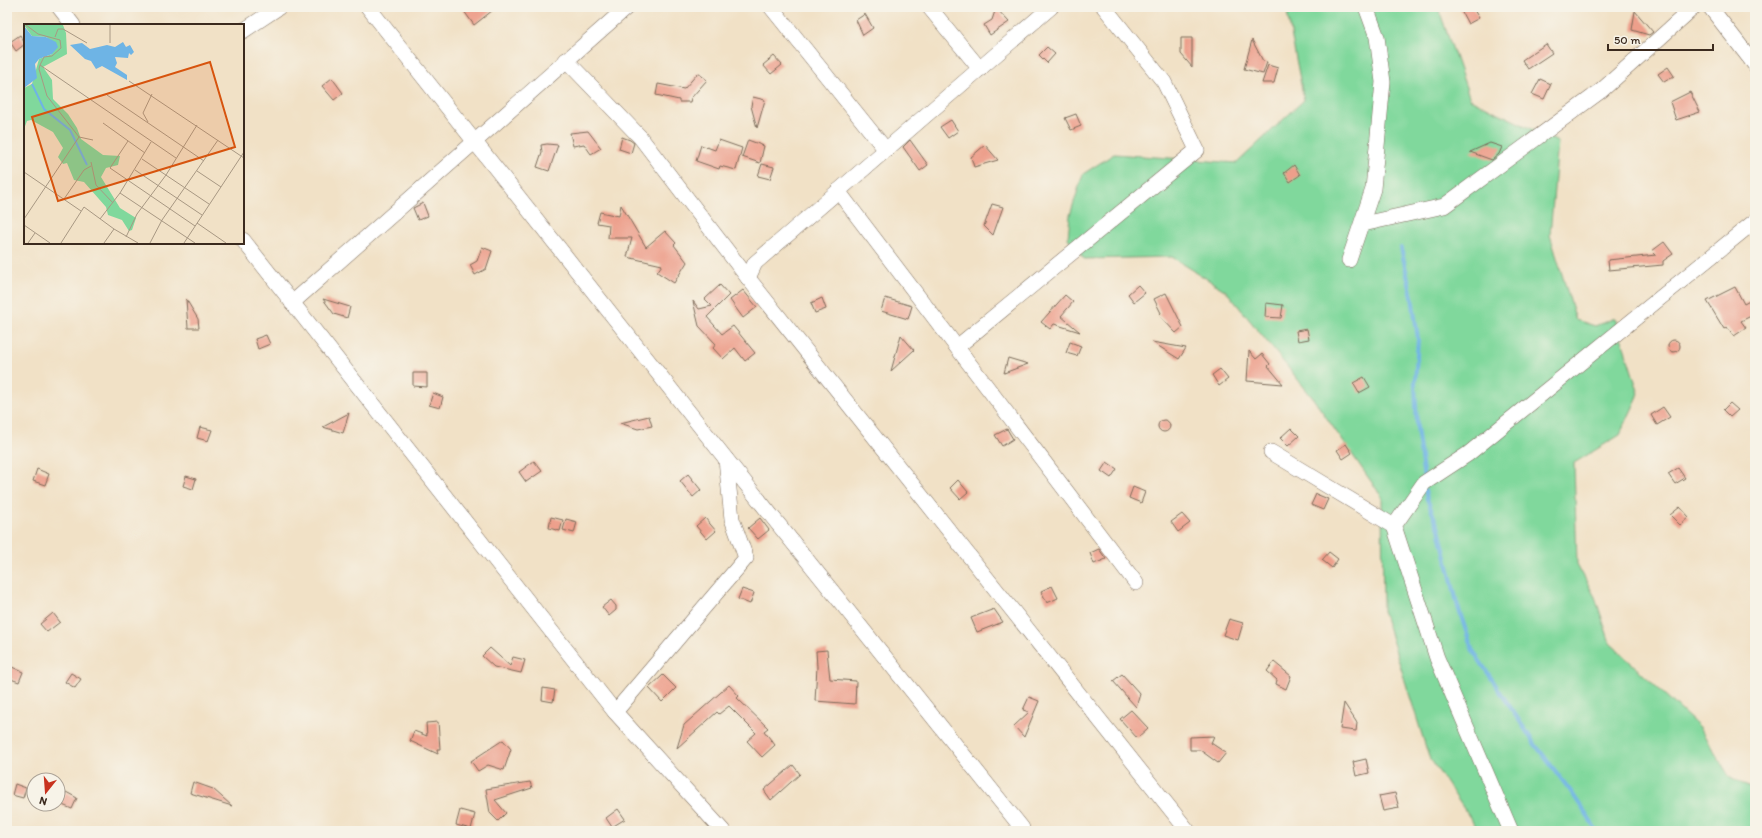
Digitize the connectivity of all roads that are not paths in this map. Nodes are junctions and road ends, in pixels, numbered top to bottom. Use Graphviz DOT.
graph roads {
  1 [pos="58,7"];
  2 [pos="279,7"];
  3 [pos="368,7"];
  4 [pos="627,7"];
  5 [pos="771,7"];
  6 [pos="930,7"];
  7 [pos="1051,7"];
  8 [pos="1104,7"];
  9 [pos="1366,7"];
  10 [pos="1694,7"];
  11 [pos="1710,7"];
  12 [pos="72,24"];
  13 [pos="244,31"];
  14 [pos="566,60"];
  15 [pos="1755,65"];
  16 [pos="980,69"];
  17 [pos="474,142"];
  18 [pos="886,150"];
  19 [pos="838,191"];
  20 [pos="1755,221"];
  21 [pos="1363,224"];
  22 [pos="244,241"];
  23 [pos="1349,260"];
  24 [pos="748,278"];
  25 [pos="292,303"];
  26 [pos="957,347"];
  27 [pos="1271,452"];
  28 [pos="726,459"];
  29 [pos="1394,526"];
  30 [pos="1136,583"];
  31 [pos="615,712"];
  32 [pos="1022,828"];
  33 [pos="723,831"];
  34 [pos="1188,831"];
  35 [pos="1511,831"];
  1 -- 12 [label="street"];
  2 -- 13 [label="street"];
  3 -- 17 [label="street"];
  4 -- 14 [label="street"];
  5 -- 18 [label="street"];
  6 -- 16 [label="street"];
  7 -- 16 [label="street"];
  8 -- 26 [label="street"];
  9 -- 21 [label="street"];
  10 -- 21 [label="street"];
  11 -- 15 [label="street"];
  14 -- 17 [label="street"];
  14 -- 24 [label="street"];
  16 -- 18 [label="street"];
  17 -- 25 [label="street"];
  17 -- 28 [label="street"];
  18 -- 19 [label="street"];
  19 -- 24 [label="street"];
  19 -- 26 [label="street"];
  20 -- 29 [label="street"];
  21 -- 23 [label="street"];
  22 -- 25 [label="street"];
  24 -- 34 [label="street"];
  25 -- 31 [label="street"];
  26 -- 30 [label="street"];
  27 -- 29 [label="street"];
  28 -- 31 [label="street"];
  28 -- 32 [label="street"];
  29 -- 35 [label="street"];
  31 -- 33 [label="street"];
}
